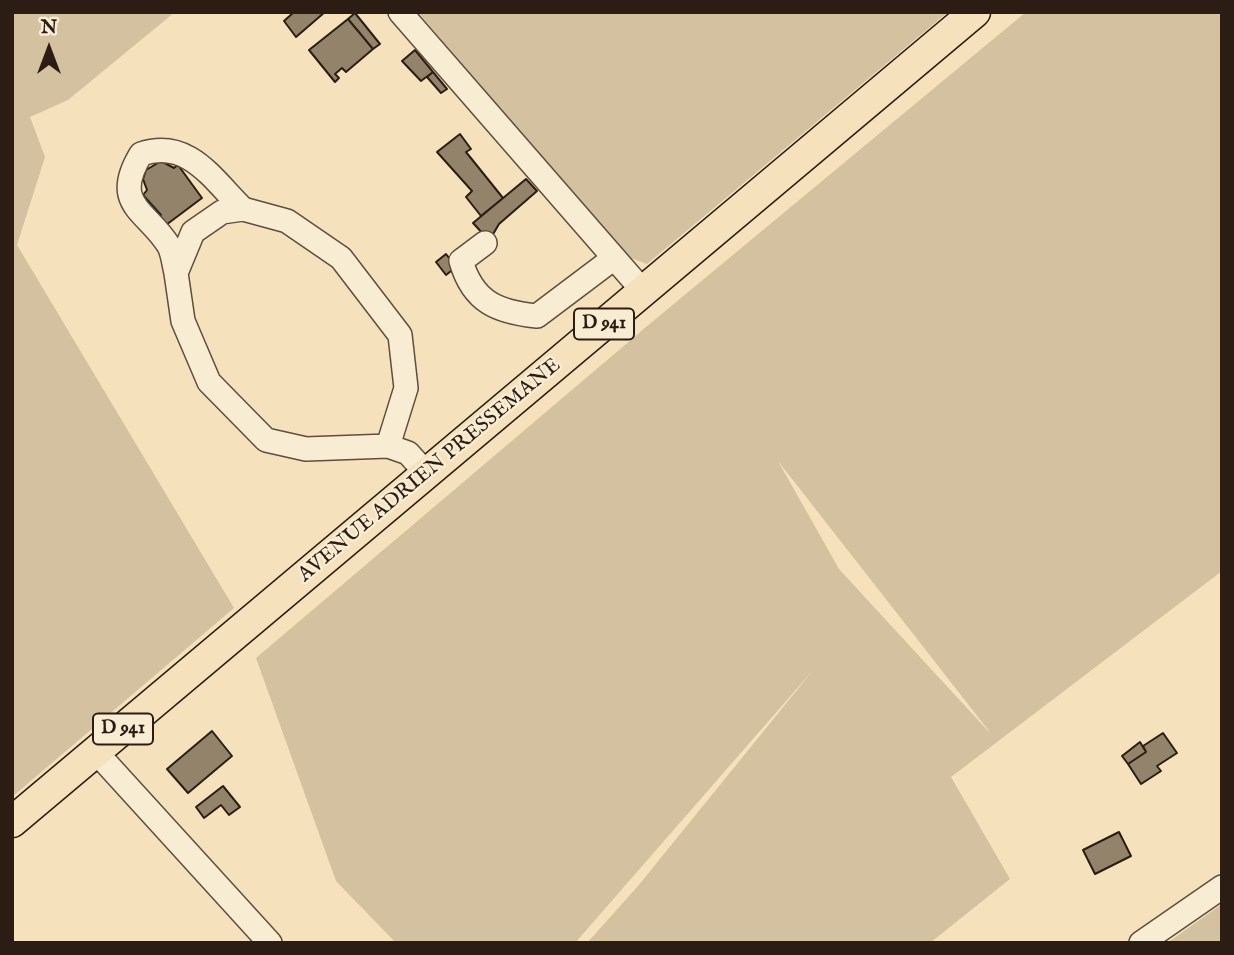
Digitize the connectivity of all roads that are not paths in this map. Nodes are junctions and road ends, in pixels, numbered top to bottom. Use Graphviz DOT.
graph roads {
  1 [pos="400,12"];
  2 [pos="975,12"];
  3 [pos="243,209"];
  4 [pos="485,243"];
  5 [pos="614,258"];
  6 [pos="176,273"];
  7 [pos="643,291"];
  8 [pos="388,446"];
  9 [pos="427,474"];
  10 [pos="96,752"];
  11 [pos="12,822"];
  12 [pos="1222,887"];
  13 [pos="270,943"];
  14 [pos="1142,943"];
  1 -- 5 [label="street"];
  2 -- 7 [label="main road, AVENUE ADRIEN PRESSEMANE / D 941"];
  3 -- 6 [label="street"];
  3 -- 6 [label="street"];
  3 -- 8 [label="street"];
  4 -- 5 [label="street"];
  5 -- 7 [label="street"];
  6 -- 8 [label="street"];
  7 -- 9 [label="main road, AVENUE ADRIEN PRESSEMANE / D 941"];
  8 -- 9 [label="street"];
  9 -- 10 [label="main road, AVENUE ADRIEN PRESSEMANE / D 941"];
  10 -- 11 [label="main road, AVENUE ADRIEN PRESSEMANE / D 941"];
  10 -- 13 [label="street"];
  12 -- 14 [label="street"];
}
